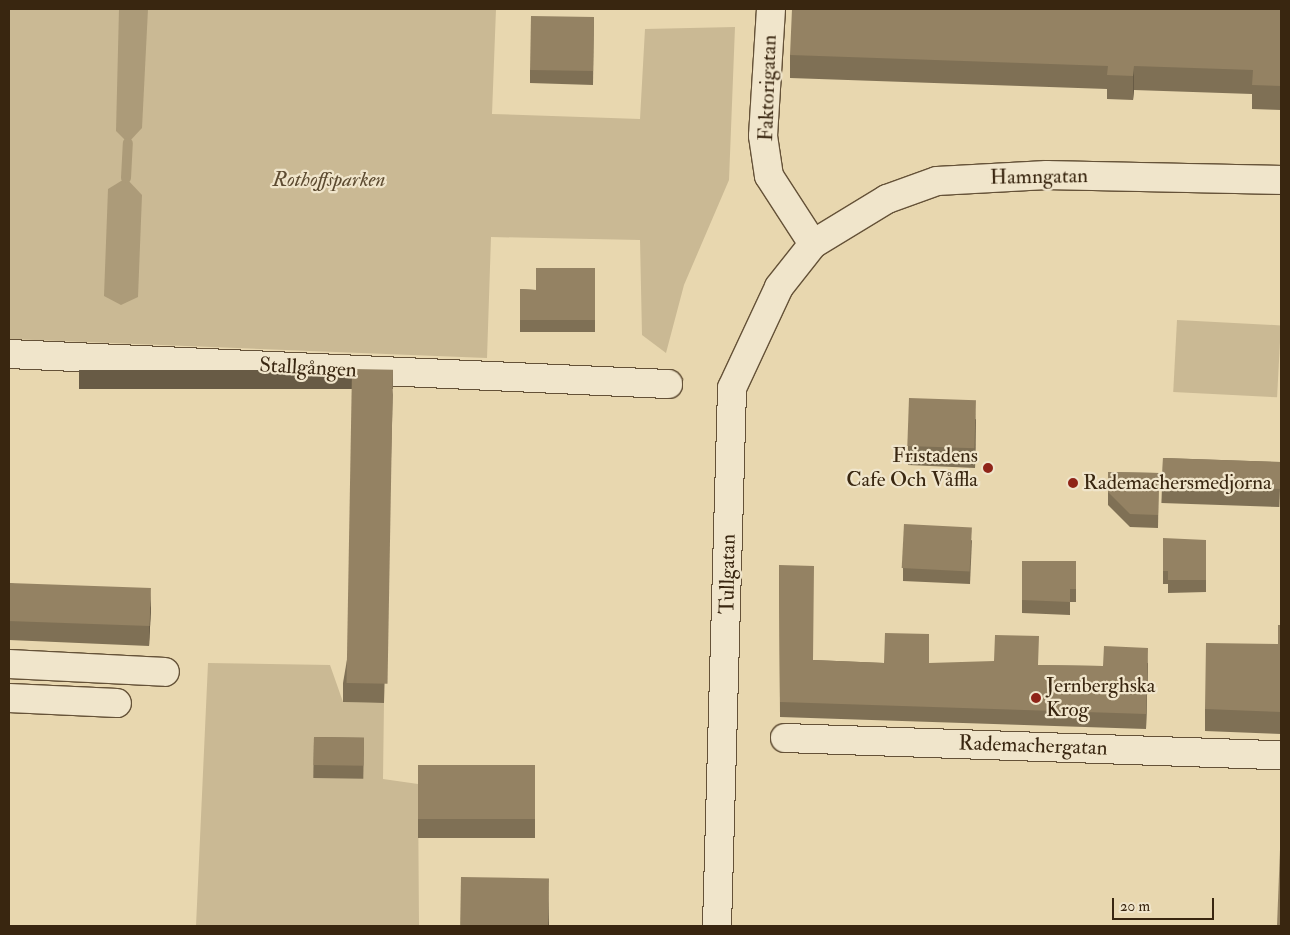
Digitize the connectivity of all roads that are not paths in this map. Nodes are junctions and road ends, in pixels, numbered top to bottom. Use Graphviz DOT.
graph roads {
  1 [pos="772,9"];
  2 [pos="1281,180"];
  3 [pos="813,244"];
  4 [pos="9,354"];
  5 [pos="668,384"];
  6 [pos="9,664"];
  7 [pos="165,672"];
  8 [pos="9,698"];
  9 [pos="117,703"];
  10 [pos="785,738"];
  11 [pos="1281,755"];
  12 [pos="717,926"];
  1 -- 3 [label="street, Faktorigatan"];
  2 -- 3 [label="street, Hamngatan"];
  3 -- 12 [label="street, Tullgatan"];
  4 -- 5 [label="street, Stallgången"];
  6 -- 7 [label="street"];
  8 -- 9 [label="street"];
  10 -- 11 [label="street, Rademachergatan"];
}
